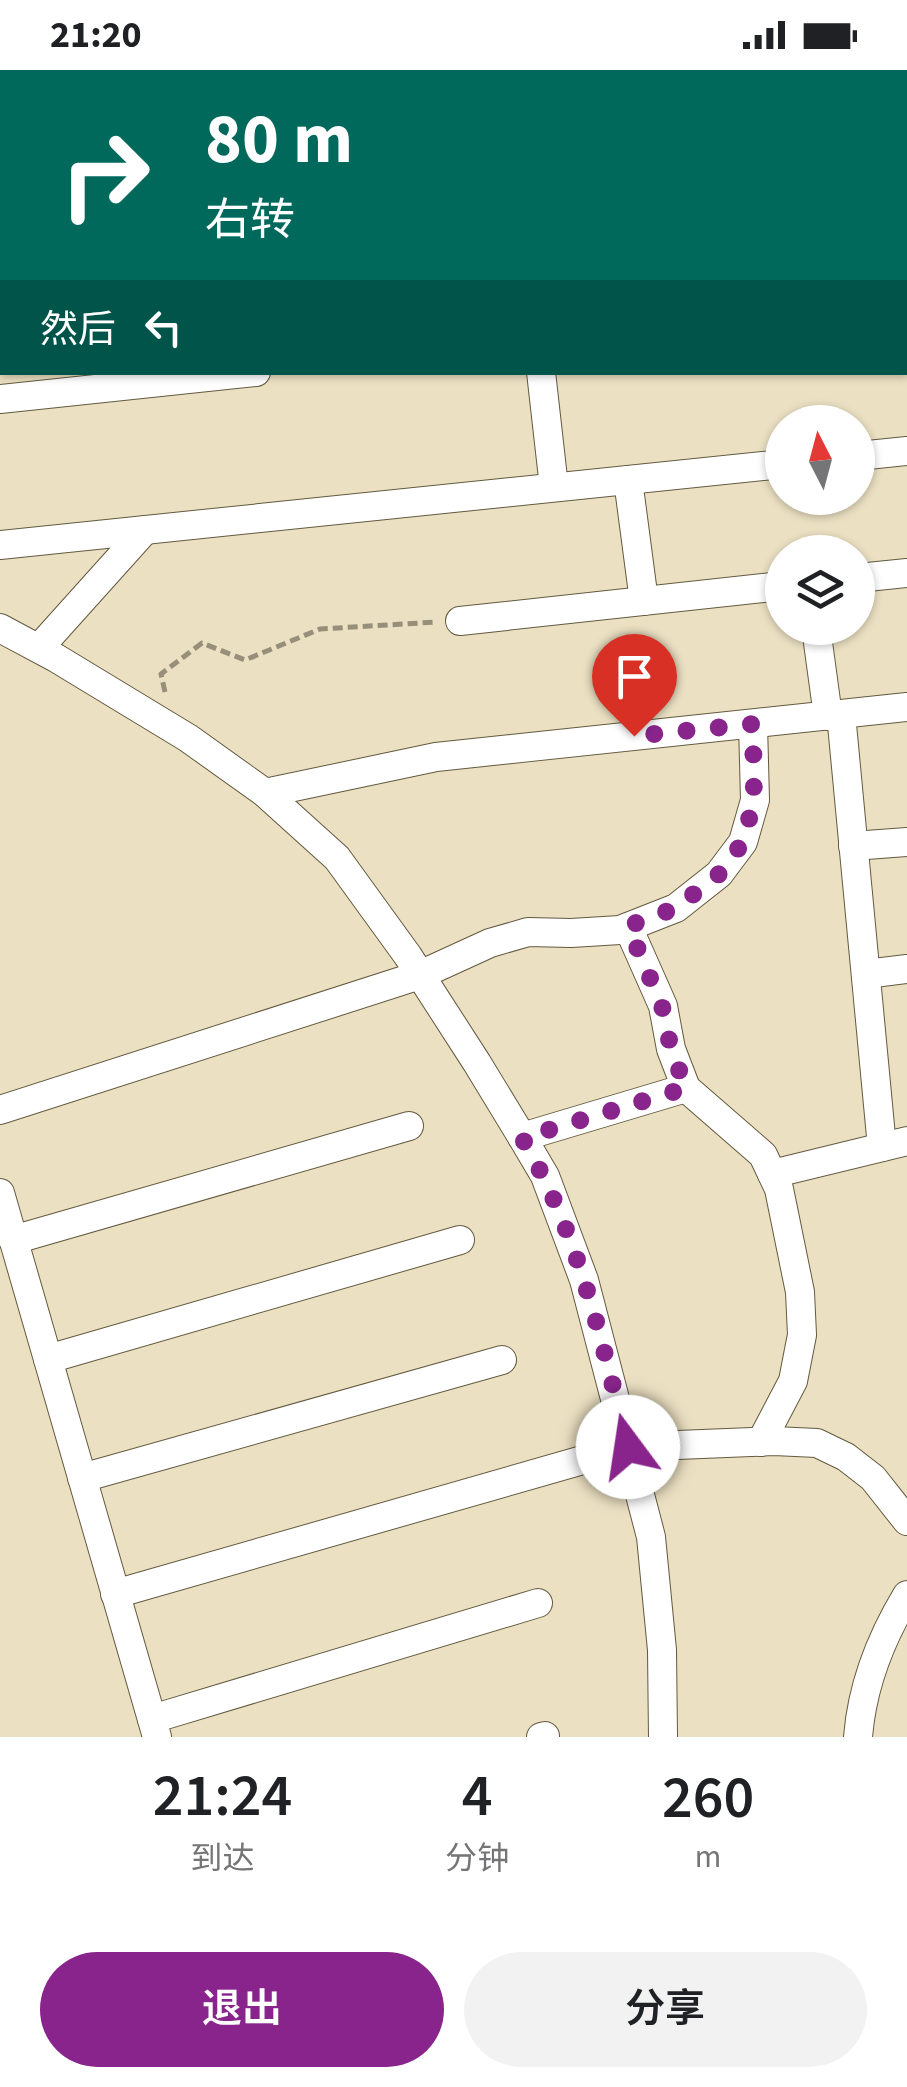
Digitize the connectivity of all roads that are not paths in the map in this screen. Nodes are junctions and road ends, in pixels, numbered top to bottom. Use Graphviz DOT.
graph roads {
  1 [pos="201,375"];
  2 [pos="541,375"];
  3 [pos="164,377"];
  4 [pos="0,398"];
  5 [pos="907,451"];
  6 [pos="875,454"];
  7 [pos="765,466"];
  8 [pos="628,480"];
  9 [pos="554,487"];
  10 [pos="145,530"];
  11 [pos="0,545"];
  12 [pos="907,572"];
  13 [pos="875,576"];
  14 [pos="765,588"];
  15 [pos="644,601"];
  16 [pos="460,620"];
  17 [pos="0,628"];
  18 [pos="820,645"];
  19 [pos="39,648"];
  20 [pos="907,708"];
  21 [pos="834,715"];
  22 [pos="753,724"];
  23 [pos="265,793"];
  24 [pos="907,842"];
  25 [pos="853,846"];
  26 [pos="628,926"];
  27 [pos="907,970"];
  28 [pos="866,974"];
  29 [pos="420,975"];
  30 [pos="686,1088"];
  31 [pos="0,1110"];
  32 [pos="410,1126"];
  33 [pos="522,1138"];
  34 [pos="895,1144"];
  35 [pos="772,1174"];
  36 [pos="0,1193"];
  37 [pos="13,1240"];
  38 [pos="460,1240"];
  39 [pos="48,1359"];
  40 [pos="502,1360"];
  41 [pos="761,1442"];
  42 [pos="628,1447"];
  43 [pos="82,1478"];
  44 [pos="907,1521"];
  45 [pos="116,1594"];
  46 [pos="907,1595"];
  47 [pos="538,1603"];
  48 [pos="154,1728"];
  49 [pos="664,1737"];
  50 [pos="858,1737"];
  1 -- 3 [label="lane"];
  2 -- 9 [label="lane"];
  3 -- 4 [label="lane"];
  5 -- 6 [label="lane"];
  7 -- 8 [label="lane"];
  8 -- 9 [label="lane"];
  8 -- 15 [label="lane"];
  9 -- 10 [label="lane"];
  10 -- 11 [label="lane"];
  10 -- 19 [label="lane"];
  12 -- 13 [label="lane"];
  14 -- 15 [label="lane"];
  15 -- 16 [label="lane"];
  17 -- 19 [label="lane"];
  18 -- 21 [label="lane"];
  19 -- 23 [label="lane"];
  20 -- 21 [label="lane"];
  21 -- 22 [label="lane"];
  21 -- 25 [label="lane"];
  22 -- 23 [label="lane"];
  22 -- 26 [label="lane"];
  23 -- 29 [label="lane"];
  24 -- 25 [label="lane"];
  25 -- 28 [label="lane"];
  26 -- 29 [label="lane"];
  26 -- 30 [label="lane"];
  27 -- 28 [label="lane"];
  28 -- 34 [label="lane"];
  29 -- 31 [label="lane"];
  29 -- 33 [label="lane"];
  30 -- 33 [label="lane"];
  30 -- 35 [label="lane"];
  32 -- 37 [label="lane"];
  33 -- 42 [label="lane"];
  34 -- 35 [label="lane"];
  35 -- 41 [label="lane"];
  36 -- 37 [label="lane"];
  37 -- 39 [label="lane"];
  38 -- 39 [label="lane"];
  39 -- 43 [label="lane"];
  40 -- 43 [label="lane"];
  41 -- 42 [label="lane"];
  41 -- 44 [label="lane"];
  42 -- 45 [label="lane"];
  42 -- 49 [label="lane"];
  43 -- 45 [label="lane"];
  45 -- 48 [label="lane"];
  46 -- 50 [label="lane"];
  47 -- 48 [label="lane"];
}
